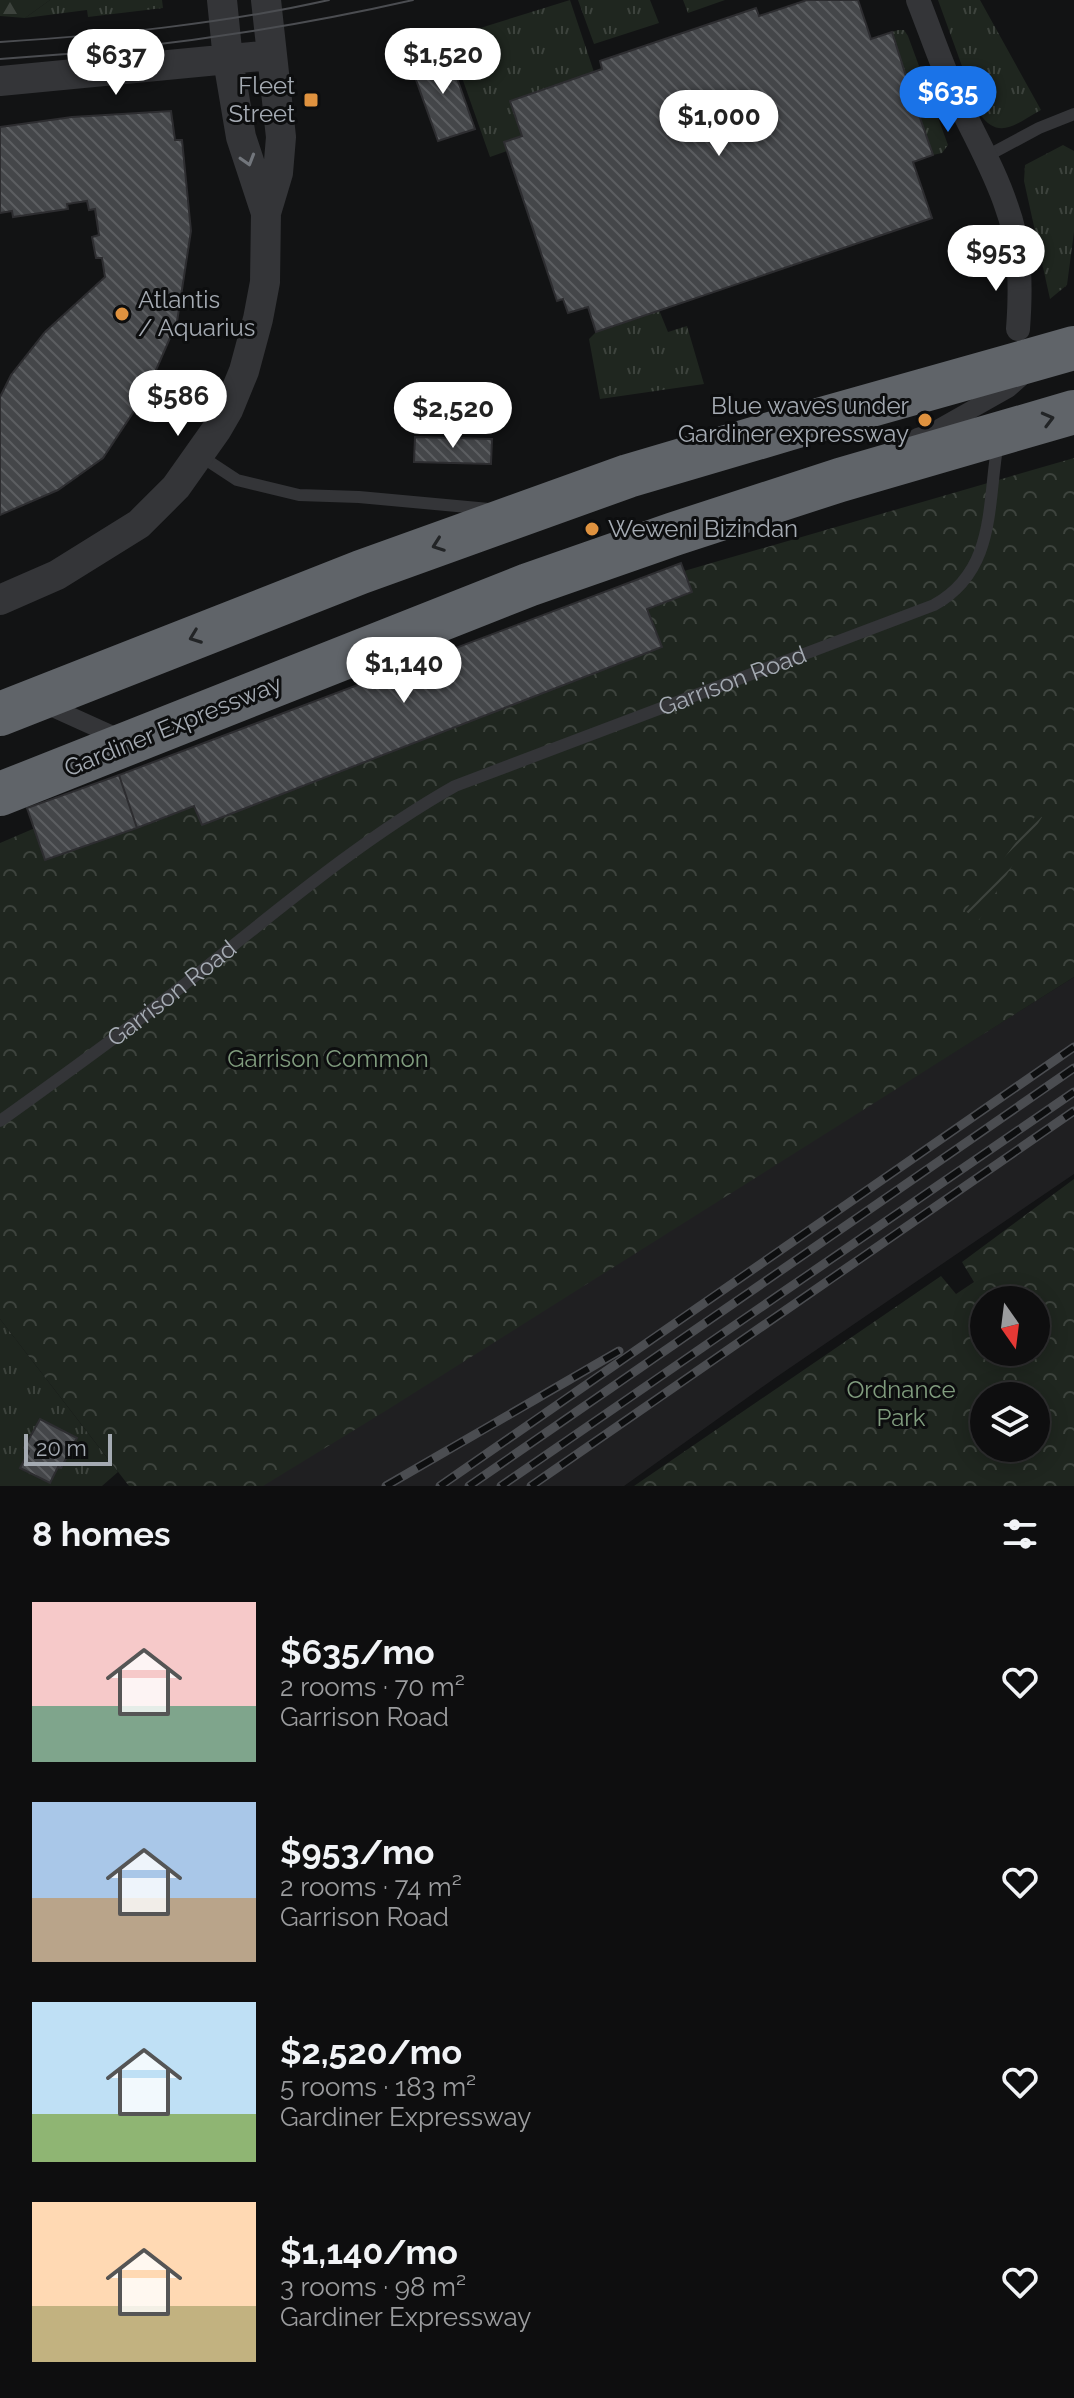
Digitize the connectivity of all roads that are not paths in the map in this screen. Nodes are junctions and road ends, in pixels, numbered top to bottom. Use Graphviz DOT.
graph roads {
  1 [pos="222,0"];
  2 [pos="266,0"];
  3 [pos="918,0"];
  4 [pos="272,55"];
  5 [pos="228,60"];
  6 [pos="0,81"];
  7 [pos="1074,114"];
  8 [pos="985,157"];
  9 [pos="266,213"];
  10 [pos="1074,335"];
  11 [pos="1016,339"];
  12 [pos="1074,348"];
  13 [pos="985,359"];
  14 [pos="1006,396"];
  15 [pos="1074,412"];
  16 [pos="1003,417"];
  17 [pos="901,442"];
  18 [pos="199,455"];
  19 [pos="856,457"];
  20 [pos="663,519"];
  21 [pos="532,565"];
  22 [pos="0,600"];
  23 [pos="0,701"];
  24 [pos="0,714"];
  25 [pos="0,794"];
  26 [pos="0,1121"];
  1 -- 5 [label="street"];
  2 -- 4 [label="street"];
  3 -- 8 [label="street"];
  4 -- 5 [label="street"];
  4 -- 9 [label="street"];
  5 -- 6 [label="street"];
  5 -- 9 [label="street, one-way"];
  7 -- 8 [label="lane"];
  8 -- 11 [label="street"];
  9 -- 18 [label="street"];
  10 -- 14 [label="street"];
  11 -- 14 [label="lane"];
  12 -- 24 [label="highway, one-way, bridge"];
  13 -- 18 [label="lane"];
  14 -- 17 [label="street"];
  25 -- 15 [label="highway, Gardiner Expressway, one-way, bridge"];
  16 -- 26 [label="lane, Garrison Road"];
  18 -- 22 [label="street"];
  19 -- 20 [label="street"];
  21 -- 23 [label="street"];
}
